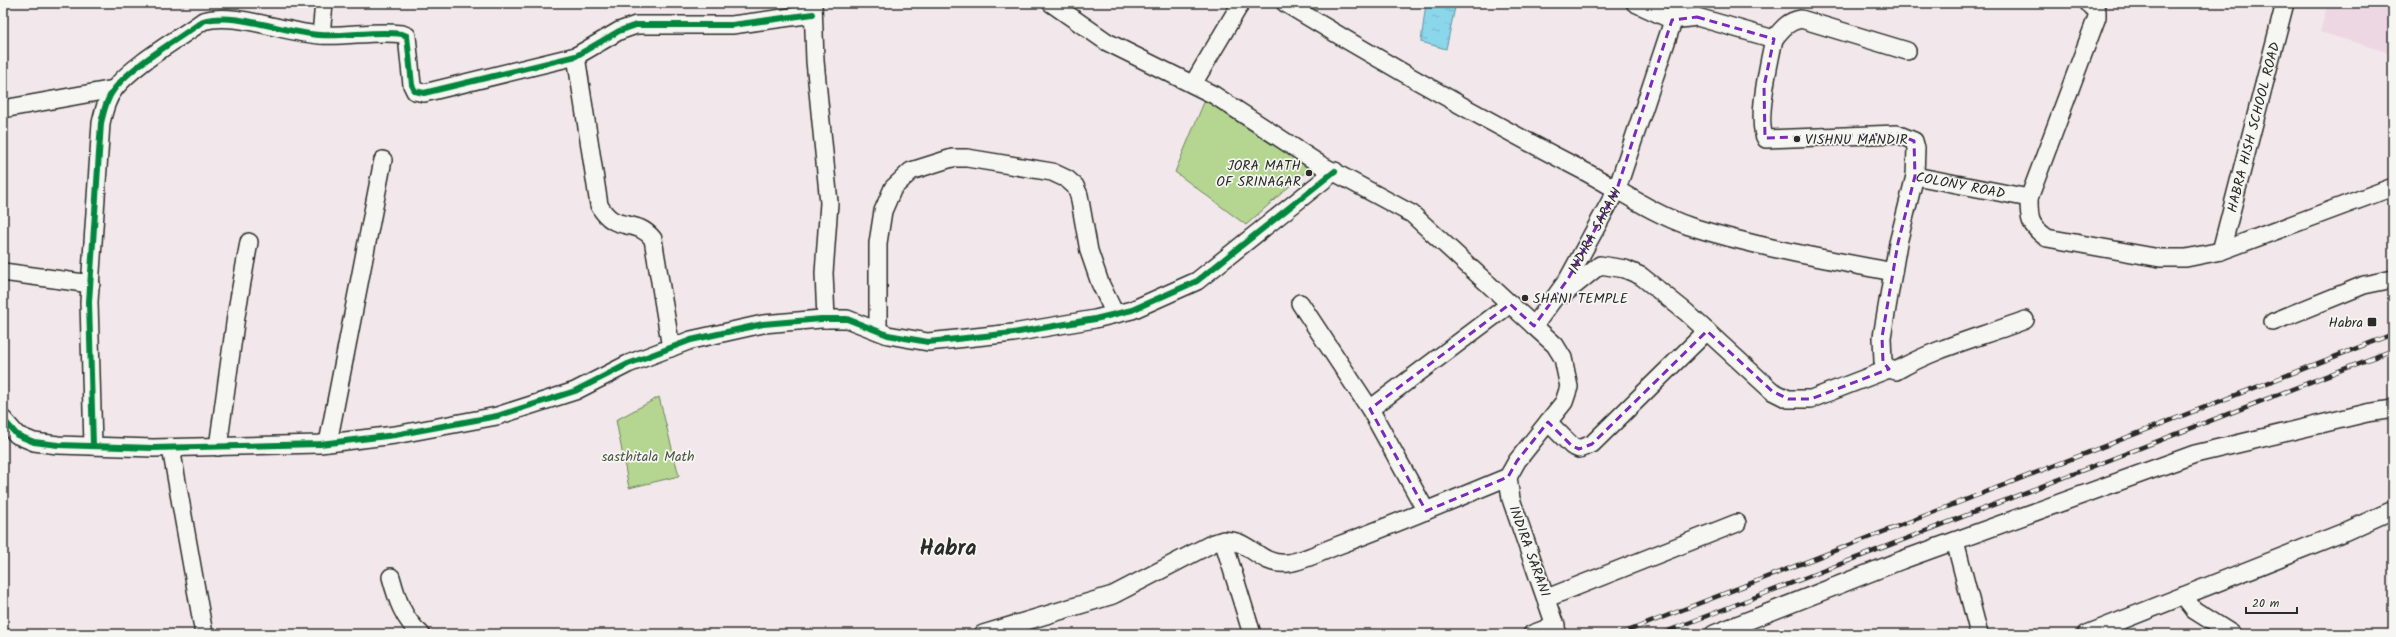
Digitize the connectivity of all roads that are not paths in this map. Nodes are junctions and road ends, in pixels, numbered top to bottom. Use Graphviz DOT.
graph roads {
  1 [pos="324,3"];
  2 [pos="1051,3"];
  3 [pos="1240,3"];
  4 [pos="1286,3"];
  5 [pos="1635,3"];
  6 [pos="1679,3"];
  7 [pos="2285,3"];
  8 [pos="2095,7"];
  9 [pos="813,9"];
  10 [pos="1672,20"];
  11 [pos="321,35"];
  12 [pos="1774,39"];
  13 [pos="1907,51"];
  14 [pos="576,56"];
  15 [pos="1193,84"];
  16 [pos="114,89"];
  17 [pos="3,109"];
  18 [pos="384,160"];
  19 [pos="1335,171"];
  20 [pos="1915,176"];
  21 [pos="2393,187"];
  22 [pos="1617,189"];
  23 [pos="2029,198"];
  24 [pos="249,242"];
  25 [pos="2221,251"];
  26 [pos="3,272"];
  27 [pos="1893,272"];
  28 [pos="2393,279"];
  29 [pos="91,284"];
  30 [pos="1300,303"];
  31 [pos="1510,304"];
  32 [pos="1545,311"];
  33 [pos="1115,314"];
  34 [pos="826,319"];
  35 [pos="2025,320"];
  36 [pos="2273,322"];
  37 [pos="1534,326"];
  38 [pos="878,331"];
  39 [pos="1707,331"];
  40 [pos="670,348"];
  41 [pos="1889,369"];
  42 [pos="1370,409"];
  43 [pos="2393,409"];
  44 [pos="3,419"];
  45 [pos="1548,422"];
  46 [pos="328,443"];
  47 [pos="92,446"];
  48 [pos="171,448"];
  49 [pos="218,448"];
  50 [pos="1508,477"];
  51 [pos="2393,510"];
  52 [pos="1426,511"];
  53 [pos="1737,523"];
  54 [pos="1223,540"];
  55 [pos="1955,541"];
  56 [pos="391,577"];
  57 [pos="2184,596"];
  58 [pos="1547,598"];
  59 [pos="1557,630"];
  60 [pos="204,634"];
  61 [pos="421,634"];
  62 [pos="983,634"];
  63 [pos="1252,634"];
  64 [pos="1532,634"];
  65 [pos="1714,634"];
  66 [pos="1979,634"];
  67 [pos="2087,634"];
  68 [pos="2232,634"];
  1 -- 11 [label="street"];
  2 -- 15 [label="street"];
  3 -- 15 [label="street"];
  4 -- 22 [label="street"];
  5 -- 10 [label="street"];
  6 -- 10 [label="street, INDIRA SARANI"];
  7 -- 25 [label="street, HABRA HISH SCHOOL ROAD"];
  8 -- 23 [label="street"];
  9 -- 14 [label="street"];
  9 -- 34 [label="street"];
  10 -- 12 [label="street"];
  10 -- 22 [label="street, INDIRA SARANI"];
  11 -- 14 [label="street"];
  11 -- 16 [label="street"];
  12 -- 13 [label="street"];
  12 -- 20 [label="street, COLONY ROAD"];
  14 -- 40 [label="street"];
  15 -- 19 [label="street"];
  16 -- 17 [label="street"];
  16 -- 29 [label="street"];
  18 -- 46 [label="street"];
  19 -- 31 [label="street"];
  19 -- 33 [label="street"];
  20 -- 23 [label="street, COLONY ROAD"];
  20 -- 27 [label="street"];
  21 -- 25 [label="street"];
  22 -- 27 [label="street"];
  22 -- 32 [label="street, INDIRA SARANI"];
  23 -- 25 [label="street"];
  24 -- 49 [label="street"];
  26 -- 29 [label="street"];
  27 -- 41 [label="street"];
  28 -- 36 [label="street"];
  29 -- 47 [label="street"];
  30 -- 42 [label="street"];
  31 -- 37 [label="street"];
  31 -- 42 [label="street"];
  32 -- 37 [label="street, INDIRA SARANI"];
  32 -- 39 [label="street"];
  33 -- 38 [label="street"];
  33 -- 38 [label="street"];
  34 -- 38 [label="street"];
  34 -- 40 [label="street"];
  35 -- 41 [label="street"];
  37 -- 45 [label="street"];
  39 -- 41 [label="street"];
  39 -- 45 [label="street"];
  40 -- 46 [label="street"];
  42 -- 52 [label="street"];
  43 -- 55 [label="street"];
  44 -- 47 [label="street"];
  45 -- 50 [label="street"];
  46 -- 49 [label="street"];
  47 -- 48 [label="street"];
  48 -- 49 [label="street"];
  48 -- 60 [label="street"];
  50 -- 52 [label="street"];
  50 -- 58 [label="street, INDIRA SARANI"];
  51 -- 57 [label="street"];
  52 -- 54 [label="street"];
  53 -- 58 [label="street"];
  54 -- 62 [label="street"];
  54 -- 63 [label="street"];
  55 -- 65 [label="street"];
  55 -- 66 [label="street"];
  56 -- 61 [label="street"];
  57 -- 67 [label="street"];
  57 -- 68 [label="street"];
  58 -- 59 [label="street, INDIRA SARANI"];
  59 -- 64 [label="street"];
}
